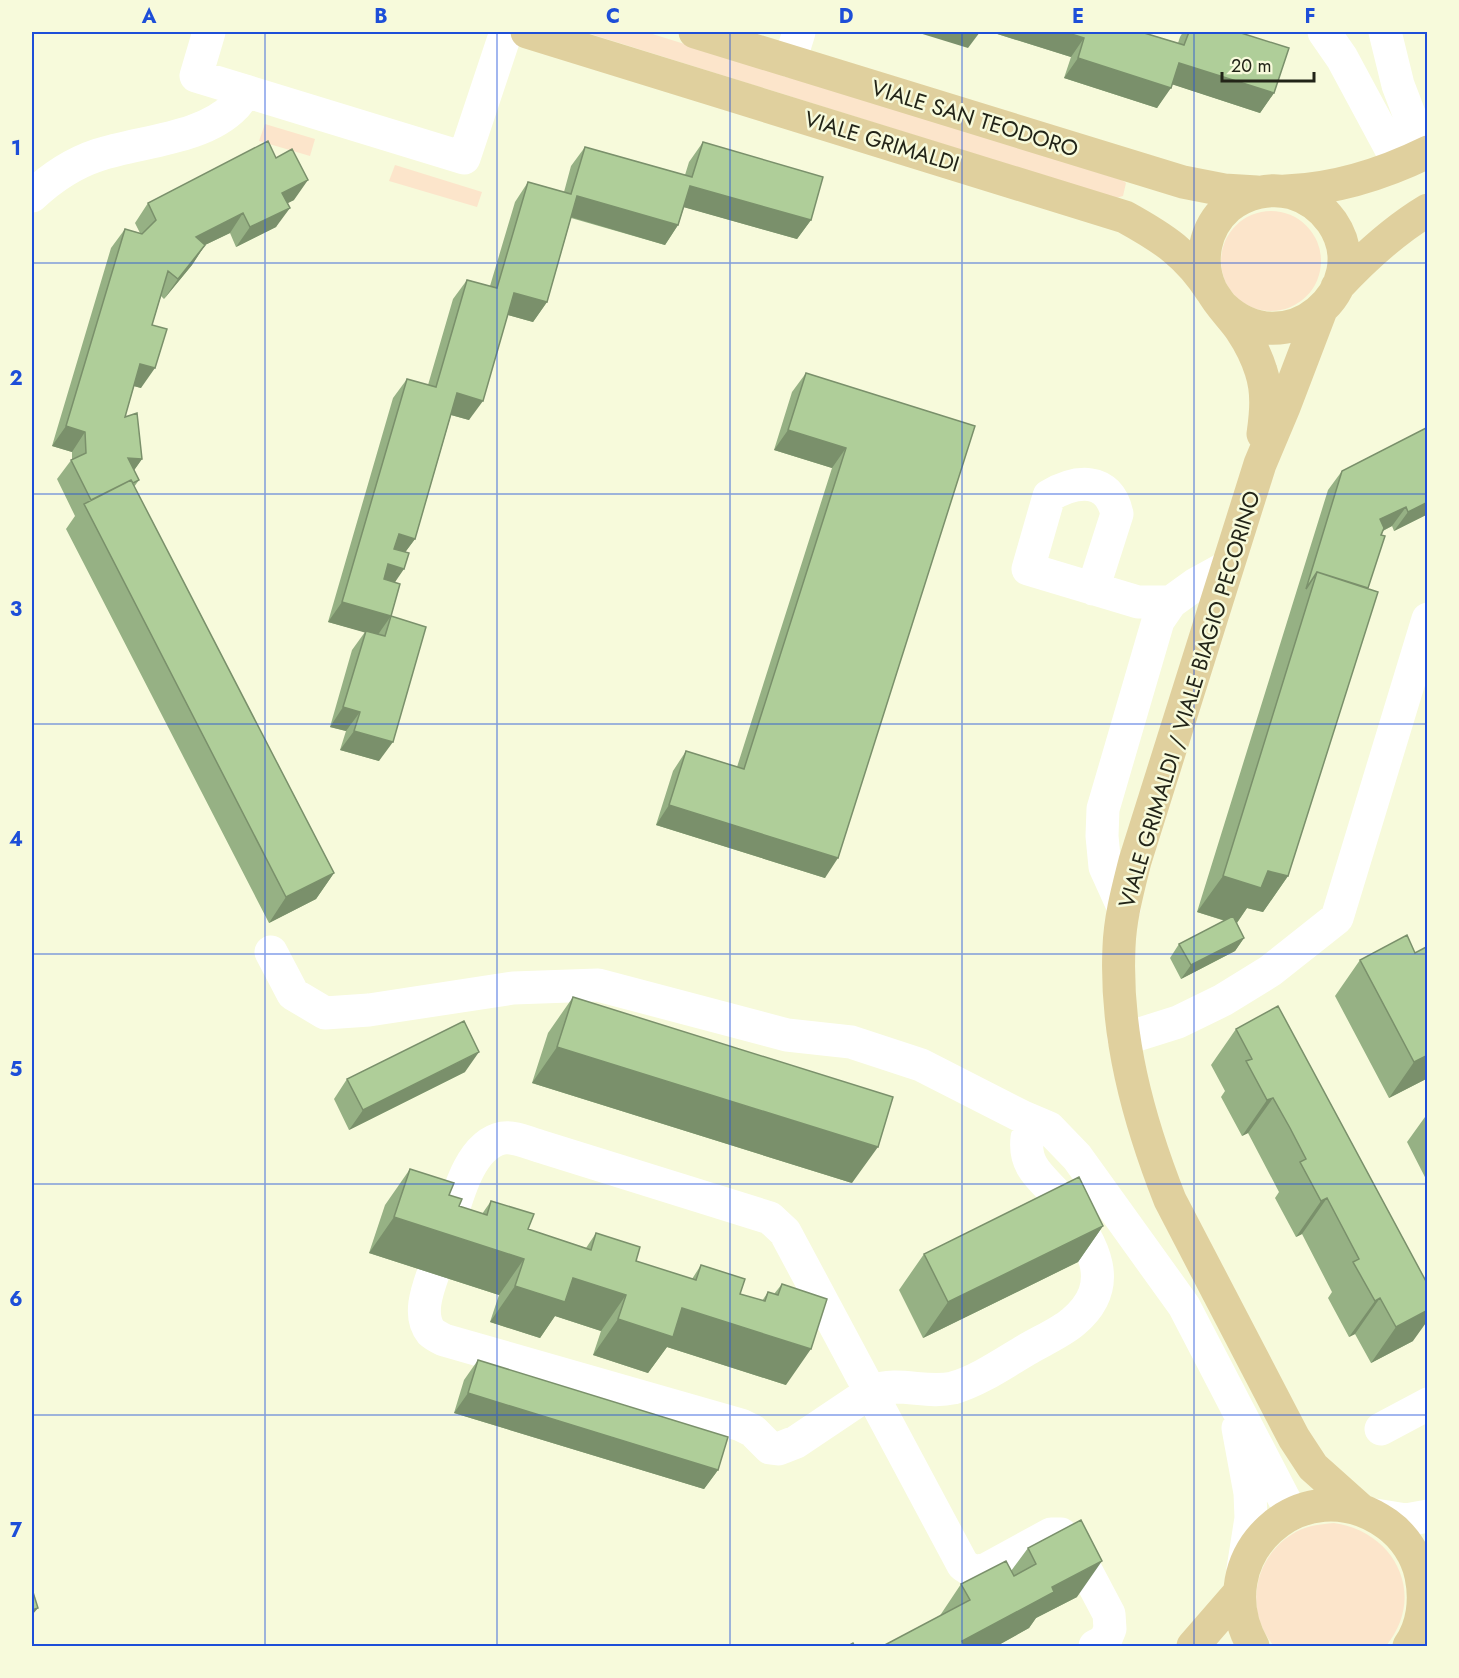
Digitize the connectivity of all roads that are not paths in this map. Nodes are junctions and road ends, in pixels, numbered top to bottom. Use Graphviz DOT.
graph roads {
  1 [pos="209,32"];
  2 [pos="506,32"];
  3 [pos="527,32"];
  4 [pos="695,32"];
  5 [pos="1324,32"];
  6 [pos="1385,32"];
  7 [pos="794,46"];
  8 [pos="246,91"];
  9 [pos="1417,156"];
  10 [pos="1271,192"];
  11 [pos="32,196"];
  12 [pos="1428,210"];
  13 [pos="1218,299"];
  14 [pos="1329,299"];
  15 [pos="1260,464"];
  16 [pos="1227,567"];
  17 [pos="1093,589"];
  18 [pos="1171,602"];
  19 [pos="1428,619"];
  20 [pos="1124,909"];
  21 [pos="271,952"];
  22 [pos="1124,1039"];
  23 [pos="1049,1128"];
  24 [pos="1266,1382"];
  25 [pos="872,1391"];
  26 [pos="1233,1400"];
  27 [pos="1428,1404"];
  28 [pos="1381,1429"];
  29 [pos="1313,1467"];
  30 [pos="1304,1510"];
  31 [pos="1368,1512"];
  32 [pos="1428,1516"];
  33 [pos="1241,1581"];
  34 [pos="1420,1627"];
  35 [pos="1095,1647"];
  36 [pos="1193,1647"];
  37 [pos="1253,1647"];
  1 -- 8 [label="street"];
  2 -- 8 [label="street"];
  3 -- 13 [label="main road, VIALE GRIMALDI"];
  4 -- 7 [label="main road, VIALE SAN TEODORO"];
  5 -- 9 [label="street"];
  6 -- 9 [label="street"];
  7 -- 10 [label="main road, VIALE SAN TEODORO"];
  8 -- 11 [label="street"];
  9 -- 10 [label="main road, VIALE SAN TEODORO"];
  10 -- 13 [label="main road"];
  10 -- 14 [label="main road"];
  12 -- 14 [label="main road"];
  13 -- 14 [label="main road"];
  13 -- 15 [label="main road, VIALE GRIMALDI"];
  14 -- 15 [label="main road"];
  15 -- 16 [label="main road, VIALE GRIMALDI / VIALE BIAGIO PECORINO"];
  16 -- 18 [label="street"];
  16 -- 20 [label="main road, VIALE GRIMALDI / VIALE BIAGIO PECORINO"];
  17 -- 18 [label="street"];
  18 -- 20 [label="street"];
  19 -- 22 [label="street"];
  20 -- 22 [label="main road, VIALE GRIMALDI / VIALE BIAGIO PECORINO"];
  21 -- 23 [label="street"];
  22 -- 24 [label="main road, VIALE GRIMALDI / VIALE BIAGIO PECORINO"];
  23 -- 25 [label="street"];
  23 -- 26 [label="street"];
  24 -- 26 [label="street"];
  24 -- 29 [label="main road, VIALE GRIMALDI / VIALE BIAGIO PECORINO"];
  25 -- 25 [label="street"];
  25 -- 35 [label="street"];
  26 -- 30 [label="street"];
  26 -- 33 [label="street"];
  27 -- 28 [label="street"];
  29 -- 30 [label="main road"];
  29 -- 31 [label="main road"];
  30 -- 31 [label="main road"];
  30 -- 33 [label="main road"];
  31 -- 32 [label="street"];
  31 -- 34 [label="main road"];
  33 -- 36 [label="main road"];
  33 -- 37 [label="main road"];
}
